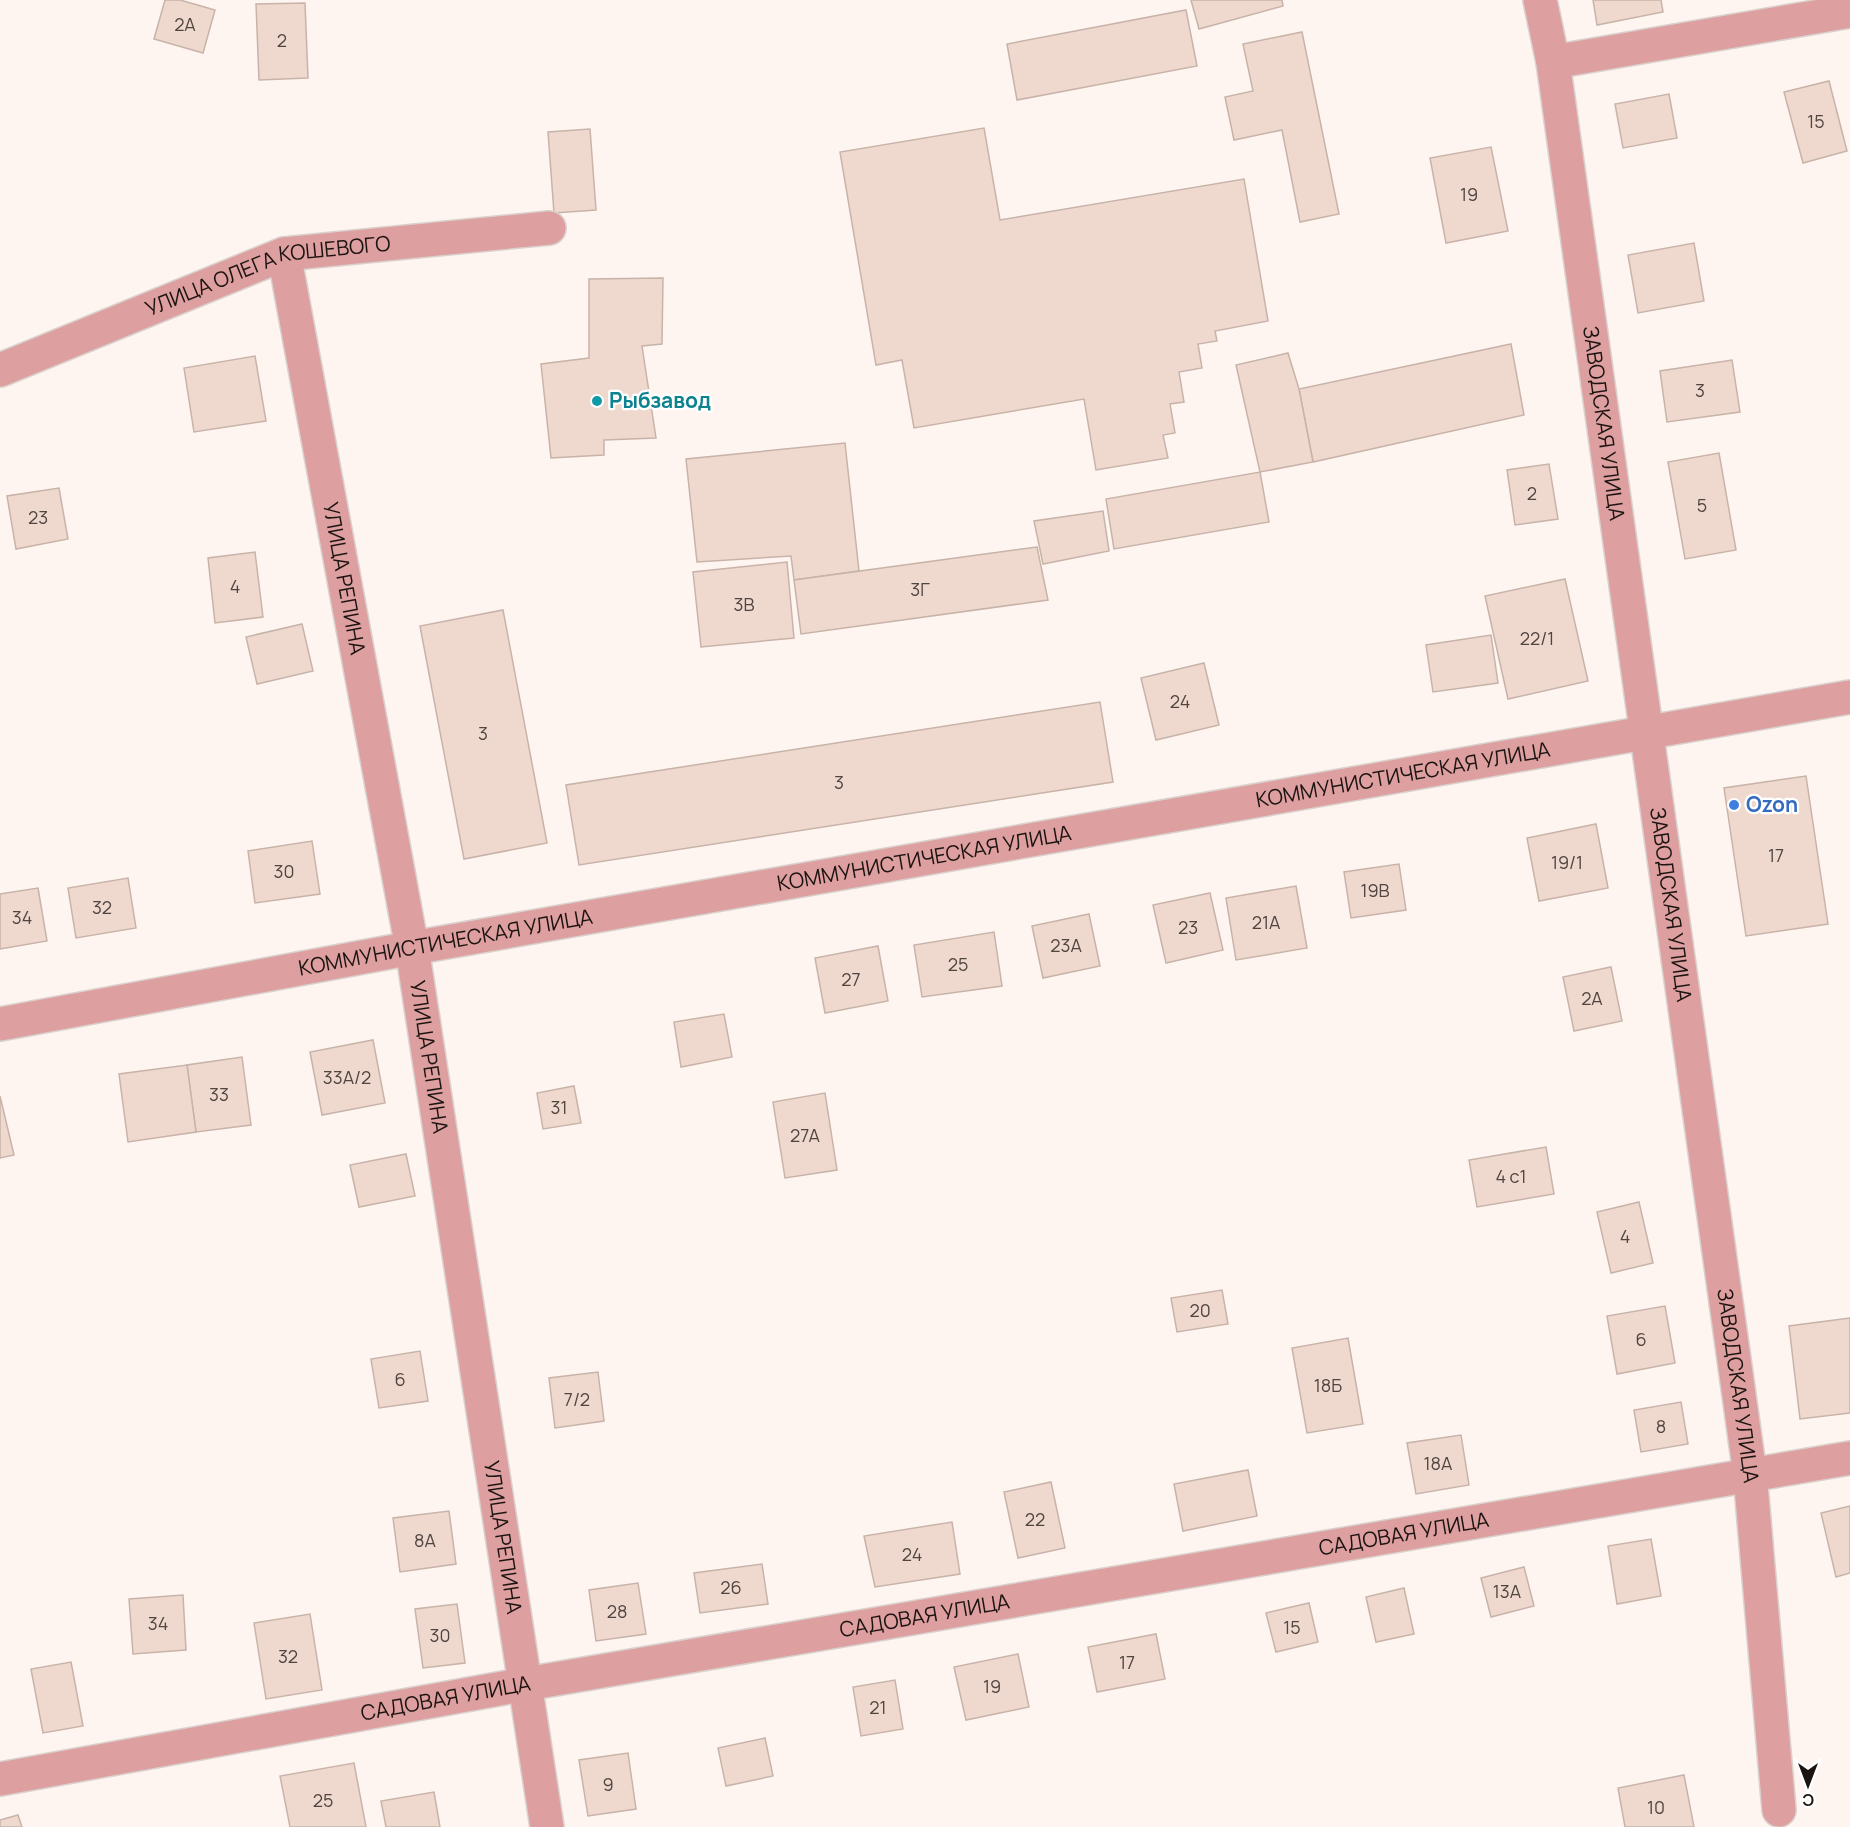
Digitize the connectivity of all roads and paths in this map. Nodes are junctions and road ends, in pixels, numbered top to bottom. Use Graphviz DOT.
graph roads {
  1 [pos="1540,0"];
  2 [pos="1850,11"];
  3 [pos="1553,62"];
  4 [pos="549,228"];
  5 [pos="284,254"];
  6 [pos="0,370"];
  7 [pos="1850,697"];
  8 [pos="1647,733"];
  9 [pos="412,948"];
  10 [pos="0,1024"];
  11 [pos="1850,1458"];
  12 [pos="1750,1474"];
  13 [pos="526,1684"];
  14 [pos="0,1779"];
  15 [pos="1779,1810"];
  16 [pos="547,1827"];
  1 -- 3 [label="street, ЗАВОДСКАЯ УЛИЦА"];
  2 -- 3 [label="street"];
  3 -- 8 [label="street, ЗАВОДСКАЯ УЛИЦА"];
  4 -- 5 [label="street, УЛИЦА ОЛЕГА КОШЕВОГО"];
  5 -- 6 [label="street, УЛИЦА ОЛЕГА КОШЕВОГО"];
  5 -- 9 [label="street, УЛИЦА РЕПИНА"];
  7 -- 8 [label="street, КОММУНИСТИЧЕСКАЯ УЛИЦА"];
  8 -- 9 [label="street, КОММУНИСТИЧЕСКАЯ УЛИЦА"];
  8 -- 12 [label="street, ЗАВОДСКАЯ УЛИЦА"];
  9 -- 10 [label="street, КОММУНИСТИЧЕСКАЯ УЛИЦА"];
  9 -- 13 [label="street, УЛИЦА РЕПИНА"];
  11 -- 12 [label="street, САДОВАЯ УЛИЦА"];
  12 -- 13 [label="street, САДОВАЯ УЛИЦА"];
  12 -- 15 [label="street, ЗАВОДСКАЯ УЛИЦА"];
  13 -- 14 [label="street, САДОВАЯ УЛИЦА"];
  13 -- 16 [label="street, УЛИЦА РЕПИНА"];
}
